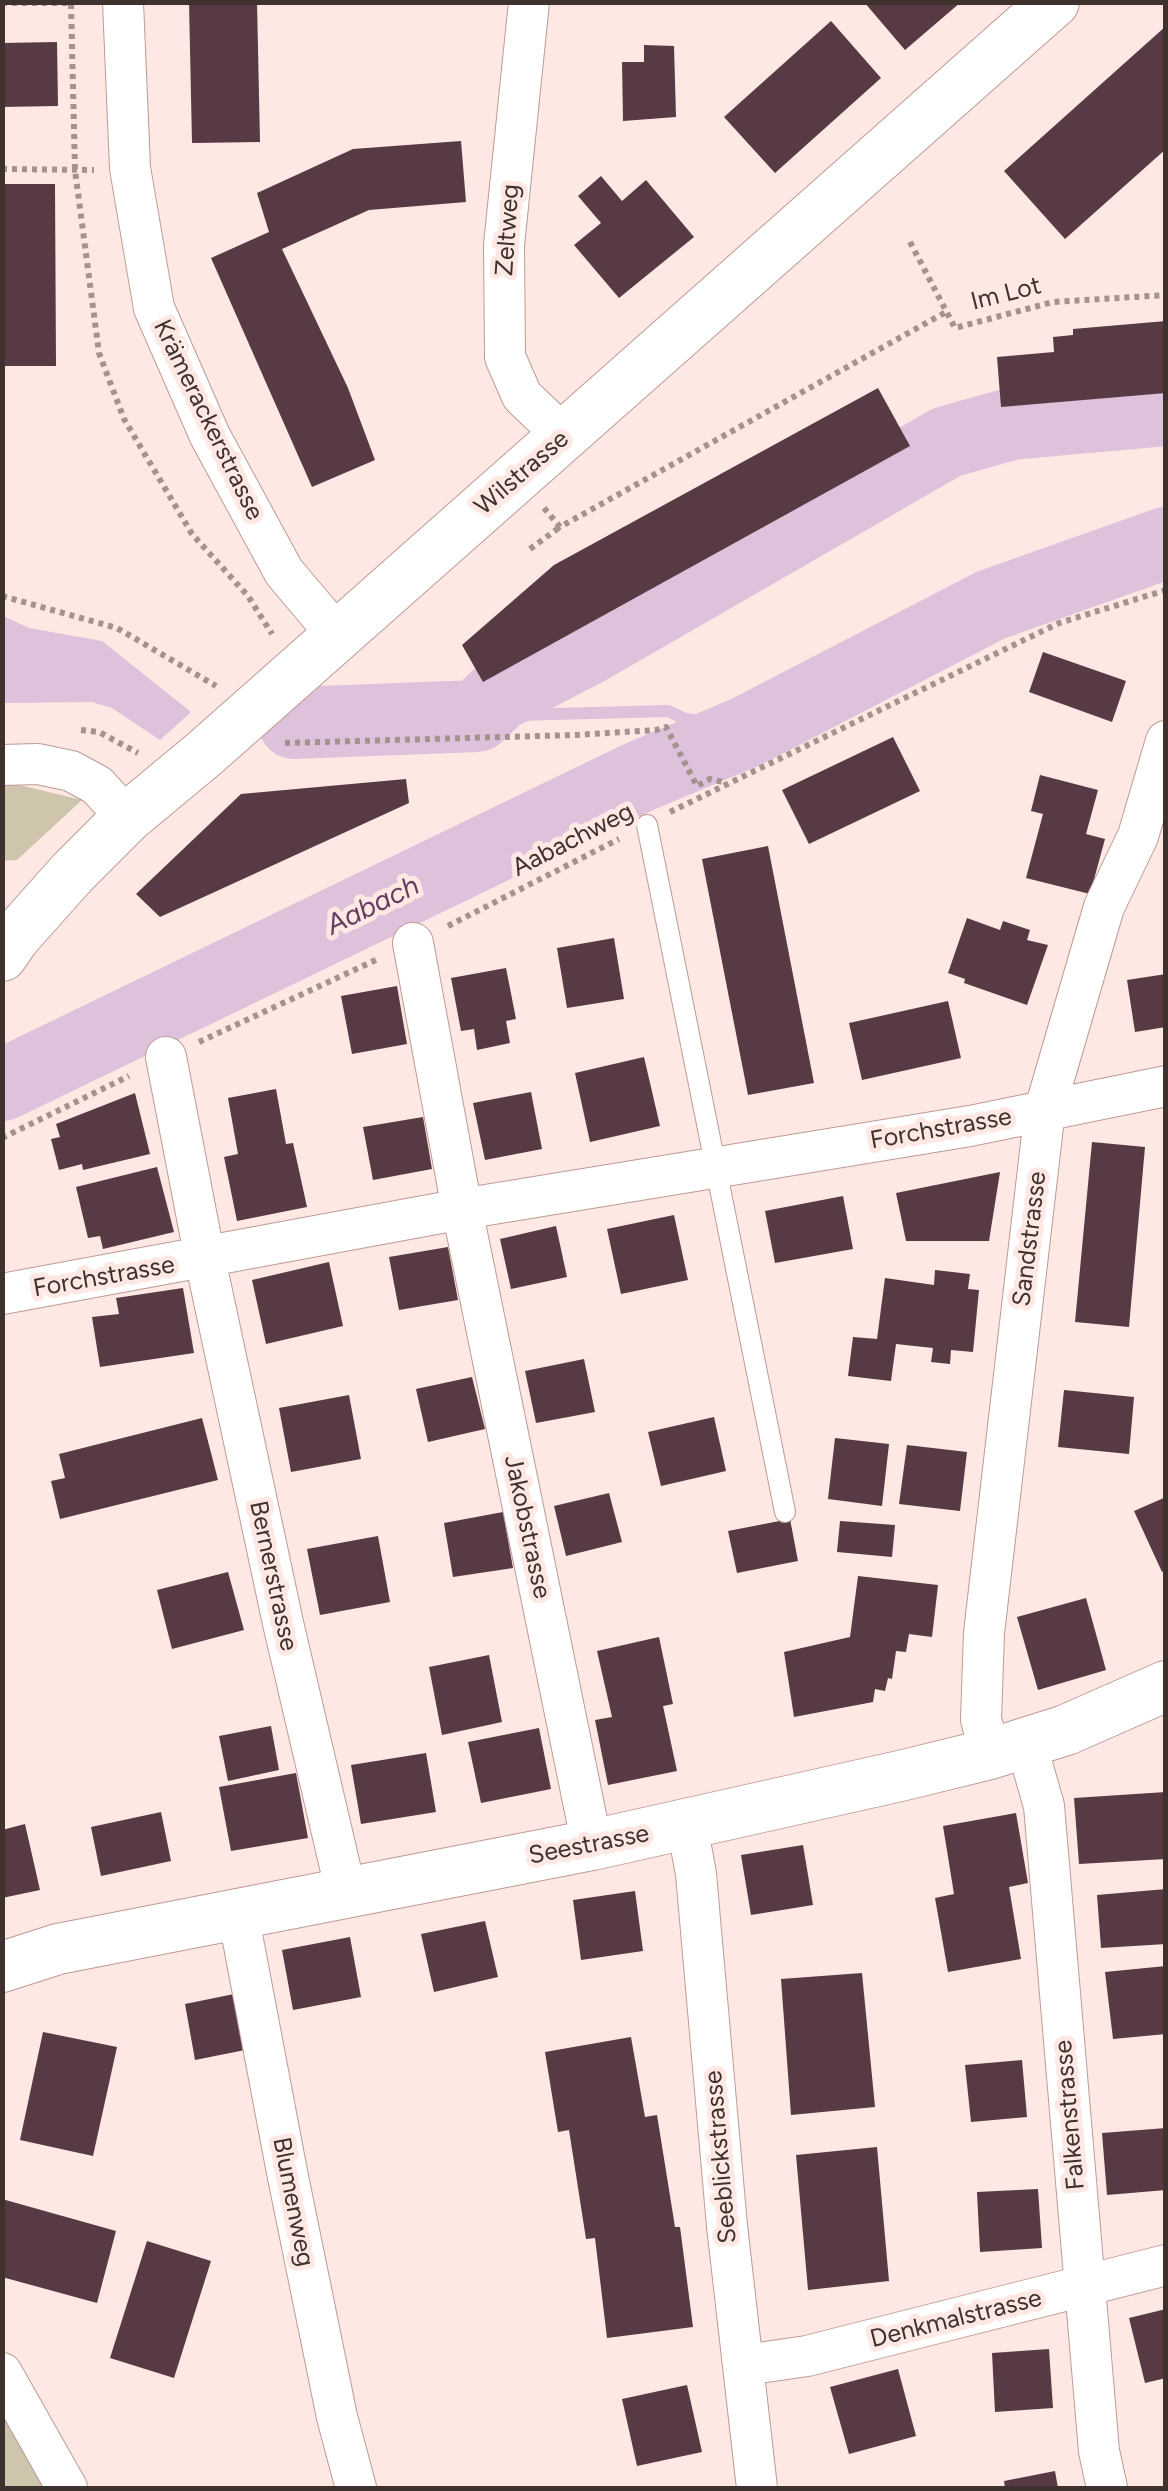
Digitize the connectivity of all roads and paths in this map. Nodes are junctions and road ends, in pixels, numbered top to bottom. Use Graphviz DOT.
graph roads {
  1 [pos="123,2"];
  2 [pos="529,2"];
  3 [pos="1054,2"];
  4 [pos="2,3"];
  5 [pos="130,168"];
  6 [pos="2,169"];
  7 [pos="75,170"];
  8 [pos="910,242"];
  9 [pos="1166,294"];
  10 [pos="946,312"];
  11 [pos="564,436"];
  12 [pos="544,508"];
  13 [pos="560,526"];
  14 [pos="530,550"];
  15 [pos="1166,590"];
  16 [pos="2,596"];
  17 [pos="338,636"];
  18 [pos="280,647"];
  19 [pos="229,694"];
  20 [pos="272,742"];
  21 [pos="1166,742"];
  22 [pos="2,766"];
  23 [pos="724,783"];
  24 [pos="127,818"];
  25 [pos="647,825"];
  26 [pos="413,943"];
  27 [pos="2,956"];
  28 [pos="166,1057"];
  29 [pos="1166,1086"];
  30 [pos="1046,1109"];
  31 [pos="2,1138"];
  32 [pos="716,1168"];
  33 [pos="462,1210"];
  34 [pos="205,1259"];
  35 [pos="2,1294"];
  36 [pos="785,1512"];
  37 [pos="1166,1686"];
  38 [pos="1008,1749"];
  39 [pos="686,1824"];
  40 [pos="592,1845"];
  41 [pos="346,1892"];
  42 [pos="238,1914"];
  43 [pos="2,1967"];
  44 [pos="1166,2265"];
  45 [pos="1085,2286"];
  46 [pos="745,2365"];
  47 [pos="2,2373"];
  48 [pos="67,2488"];
  49 [pos="356,2488"];
  50 [pos="757,2488"];
  51 [pos="1107,2488"];
  1 -- 5 [label="street, Krämerackerstrasse"];
  2 -- 11 [label="street, Zeltweg"];
  3 -- 11 [label="street, Wilstrasse"];
  4 -- 7 [label="path"];
  5 -- 7 [label="path"];
  5 -- 17 [label="street, Krämerackerstrasse"];
  6 -- 7 [label="path"];
  7 -- 18 [label="path"];
  8 -- 10 [label="path, Im Lot"];
  9 -- 10 [label="path, Im Lot"];
  10 -- 13 [label="path"];
  11 -- 17 [label="street, Wilstrasse"];
  12 -- 13 [label="path"];
  13 -- 14 [label="path"];
  15 -- 23 [label="path, Aabachweg"];
  16 -- 19 [label="path"];
  17 -- 24 [label="street, Wilstrasse"];
  20 -- 23 [label="path"];
  21 -- 30 [label="street, Sandstrasse"];
  22 -- 24 [label="street"];
  23 -- 25 [label="path, Aabachweg"];
  24 -- 27 [label="street, Wilstrasse"];
  25 -- 26 [label="path, Aabachweg"];
  25 -- 32 [label="lane"];
  26 -- 28 [label="path, Aabachweg"];
  26 -- 33 [label="street"];
  28 -- 31 [label="path, Aabachweg"];
  28 -- 34 [label="street, Forchstrasse"];
  29 -- 30 [label="street, Forchstrasse"];
  30 -- 32 [label="street, Forchstrasse"];
  30 -- 38 [label="street, Sandstrasse"];
  32 -- 33 [label="street, Forchstrasse"];
  32 -- 36 [label="lane"];
  33 -- 34 [label="street, Forchstrasse"];
  33 -- 40 [label="street, Jakobstrasse"];
  34 -- 35 [label="street, Forchstrasse"];
  34 -- 41 [label="street, Bernerstrasse"];
  37 -- 38 [label="street, Seestrasse"];
  38 -- 39 [label="street, Seestrasse"];
  38 -- 45 [label="street, Falkenstrasse"];
  39 -- 40 [label="street, Seestrasse"];
  39 -- 46 [label="street, Seeblickstrasse"];
  40 -- 41 [label="street, Seestrasse"];
  41 -- 42 [label="street, Seestrasse"];
  42 -- 43 [label="street, Seestrasse"];
  42 -- 49 [label="street, Blumenweg"];
  44 -- 45 [label="street, Denkmalstrasse"];
  45 -- 46 [label="street, Denkmalstrasse"];
  45 -- 51 [label="street, Falkenstrasse"];
  46 -- 50 [label="street, Seeblickstrasse"];
  47 -- 48 [label="street"];
}
